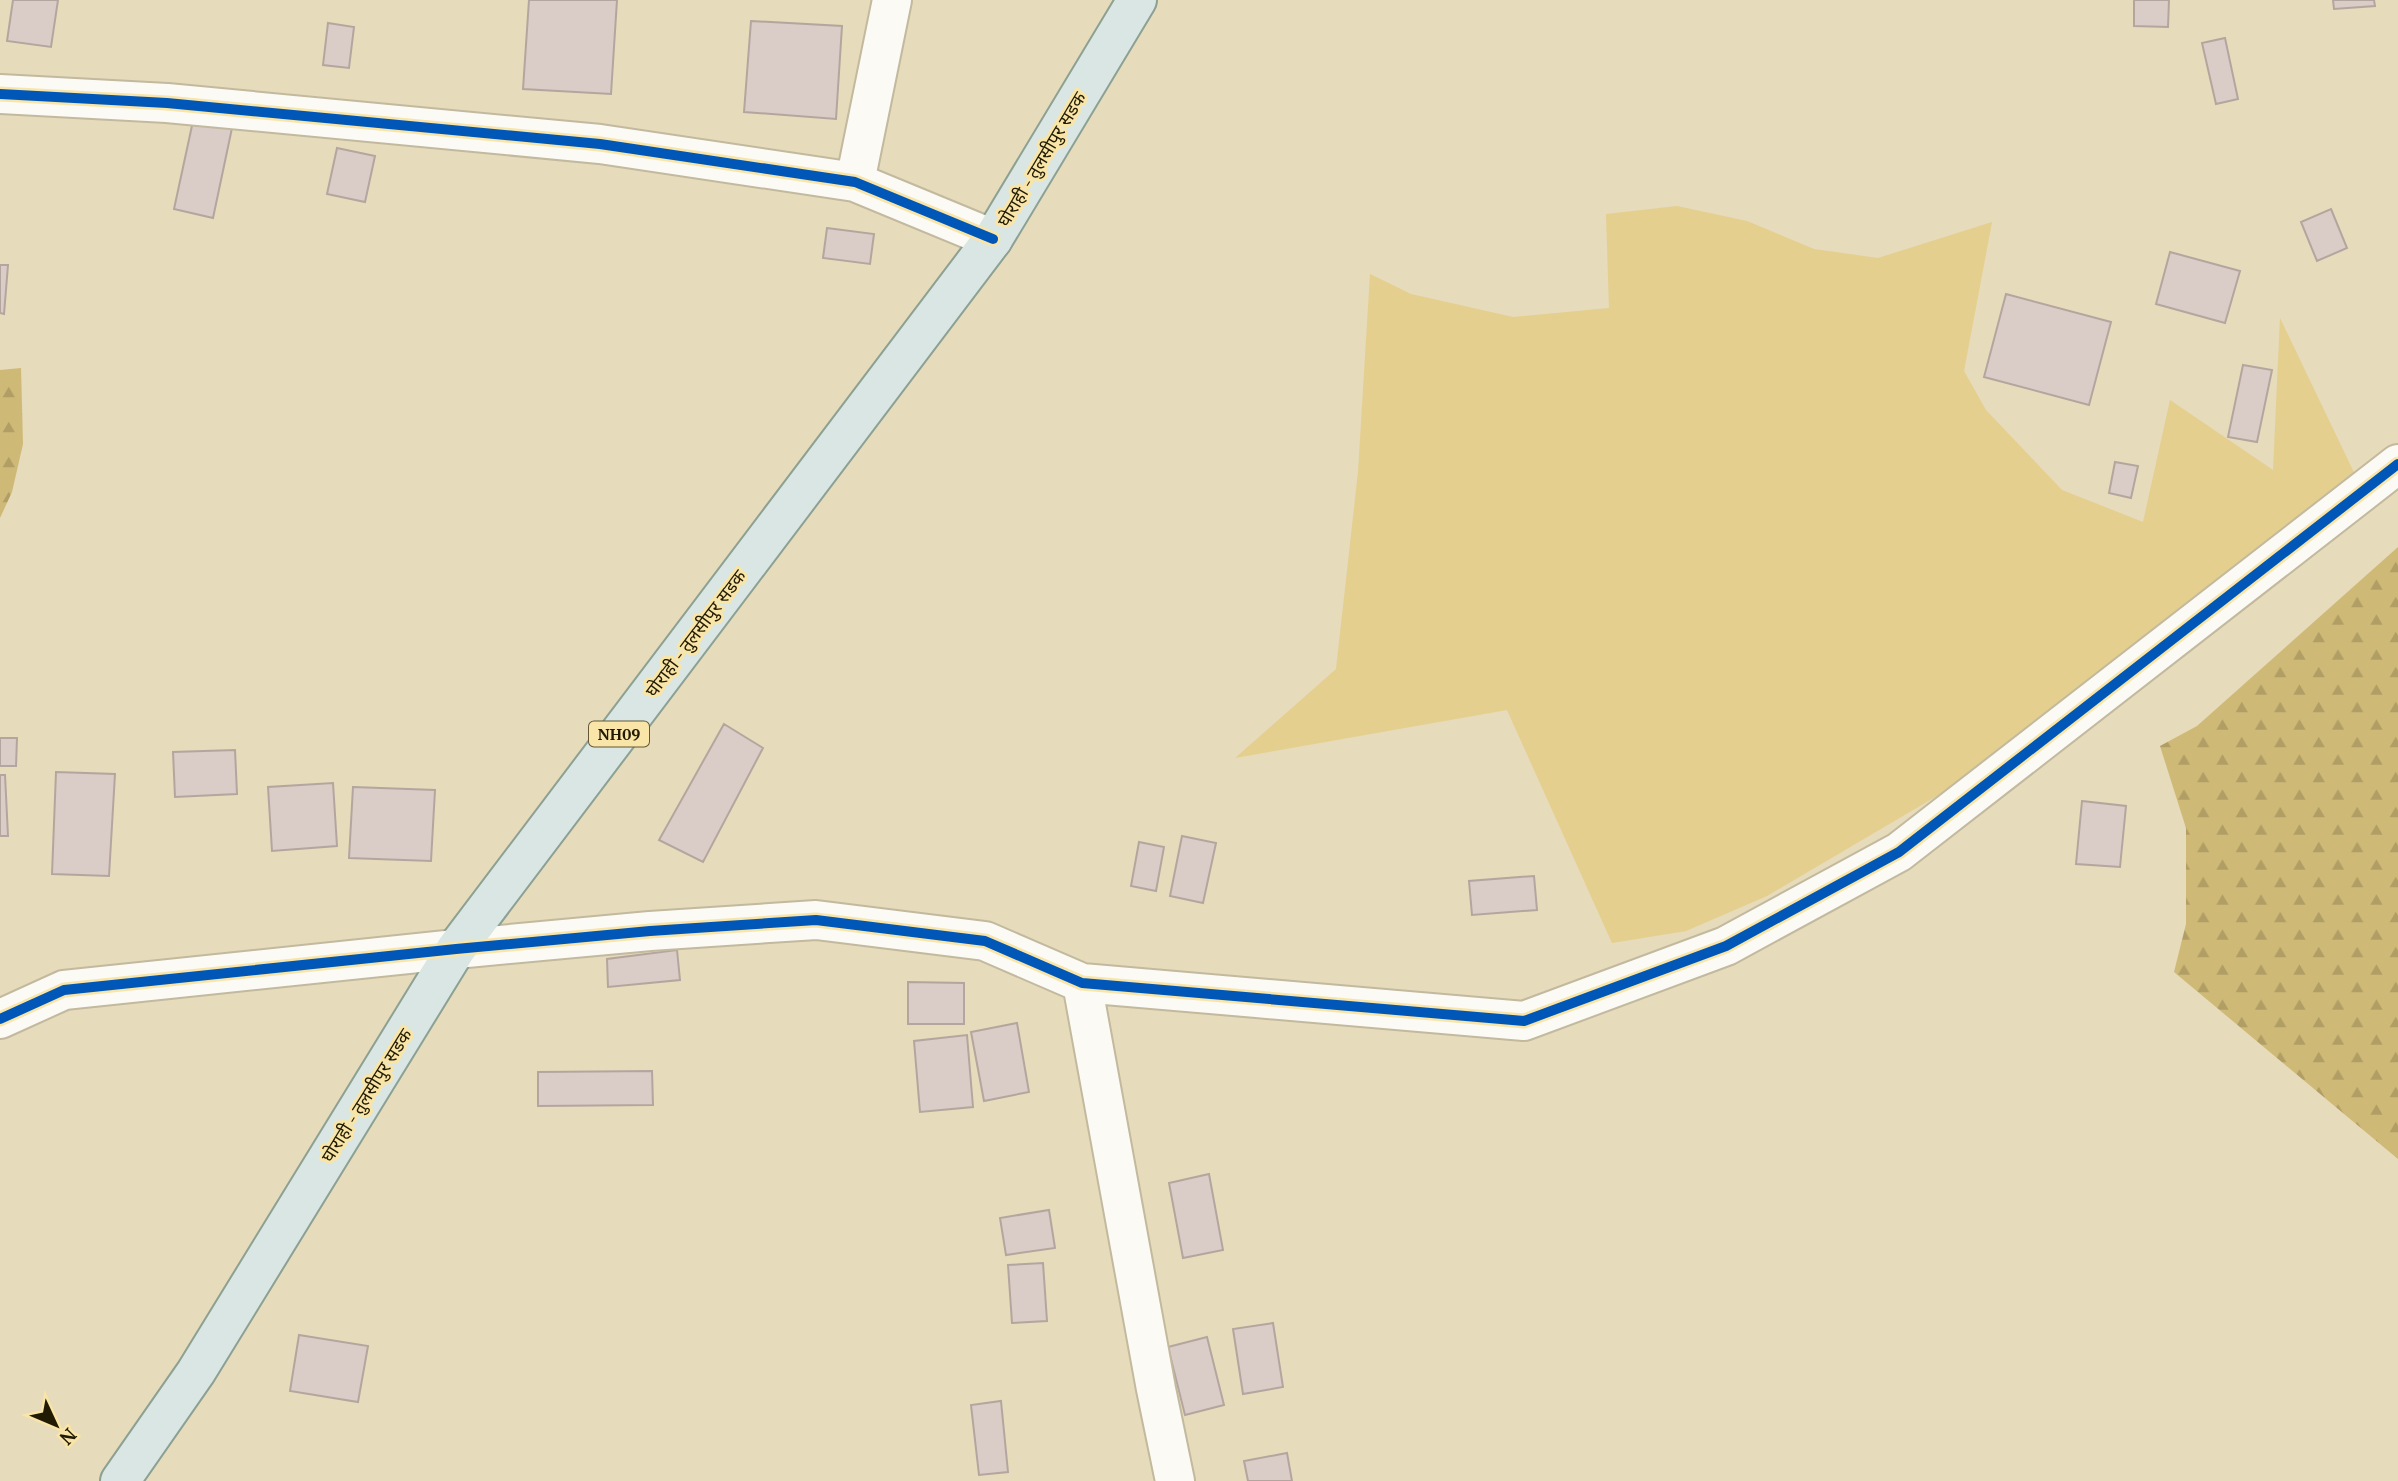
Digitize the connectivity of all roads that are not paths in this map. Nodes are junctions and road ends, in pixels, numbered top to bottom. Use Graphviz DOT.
graph roads {
  1 [pos="892,0"];
  2 [pos="1137,0"];
  3 [pos="0,94"];
  4 [pos="855,182"];
  5 [pos="993,239"];
  6 [pos="2398,464"];
  7 [pos="456,948"];
  8 [pos="1082,983"];
  9 [pos="0,1019"];
  10 [pos="120,1481"];
  11 [pos="1175,1481"];
  1 -- 4 [label="street"];
  2 -- 5 [label="main road, घोराही - तुलसीपुर सडक / NH09"];
  3 -- 4 [label="street"];
  4 -- 5 [label="street"];
  5 -- 7 [label="main road, घोराही - तुलसीपुर सडक / NH09"];
  6 -- 8 [label="street"];
  7 -- 8 [label="street"];
  7 -- 9 [label="street"];
  7 -- 10 [label="main road, घोराही - तुलसीपुर सडक / NH09"];
  8 -- 11 [label="street"];
}
